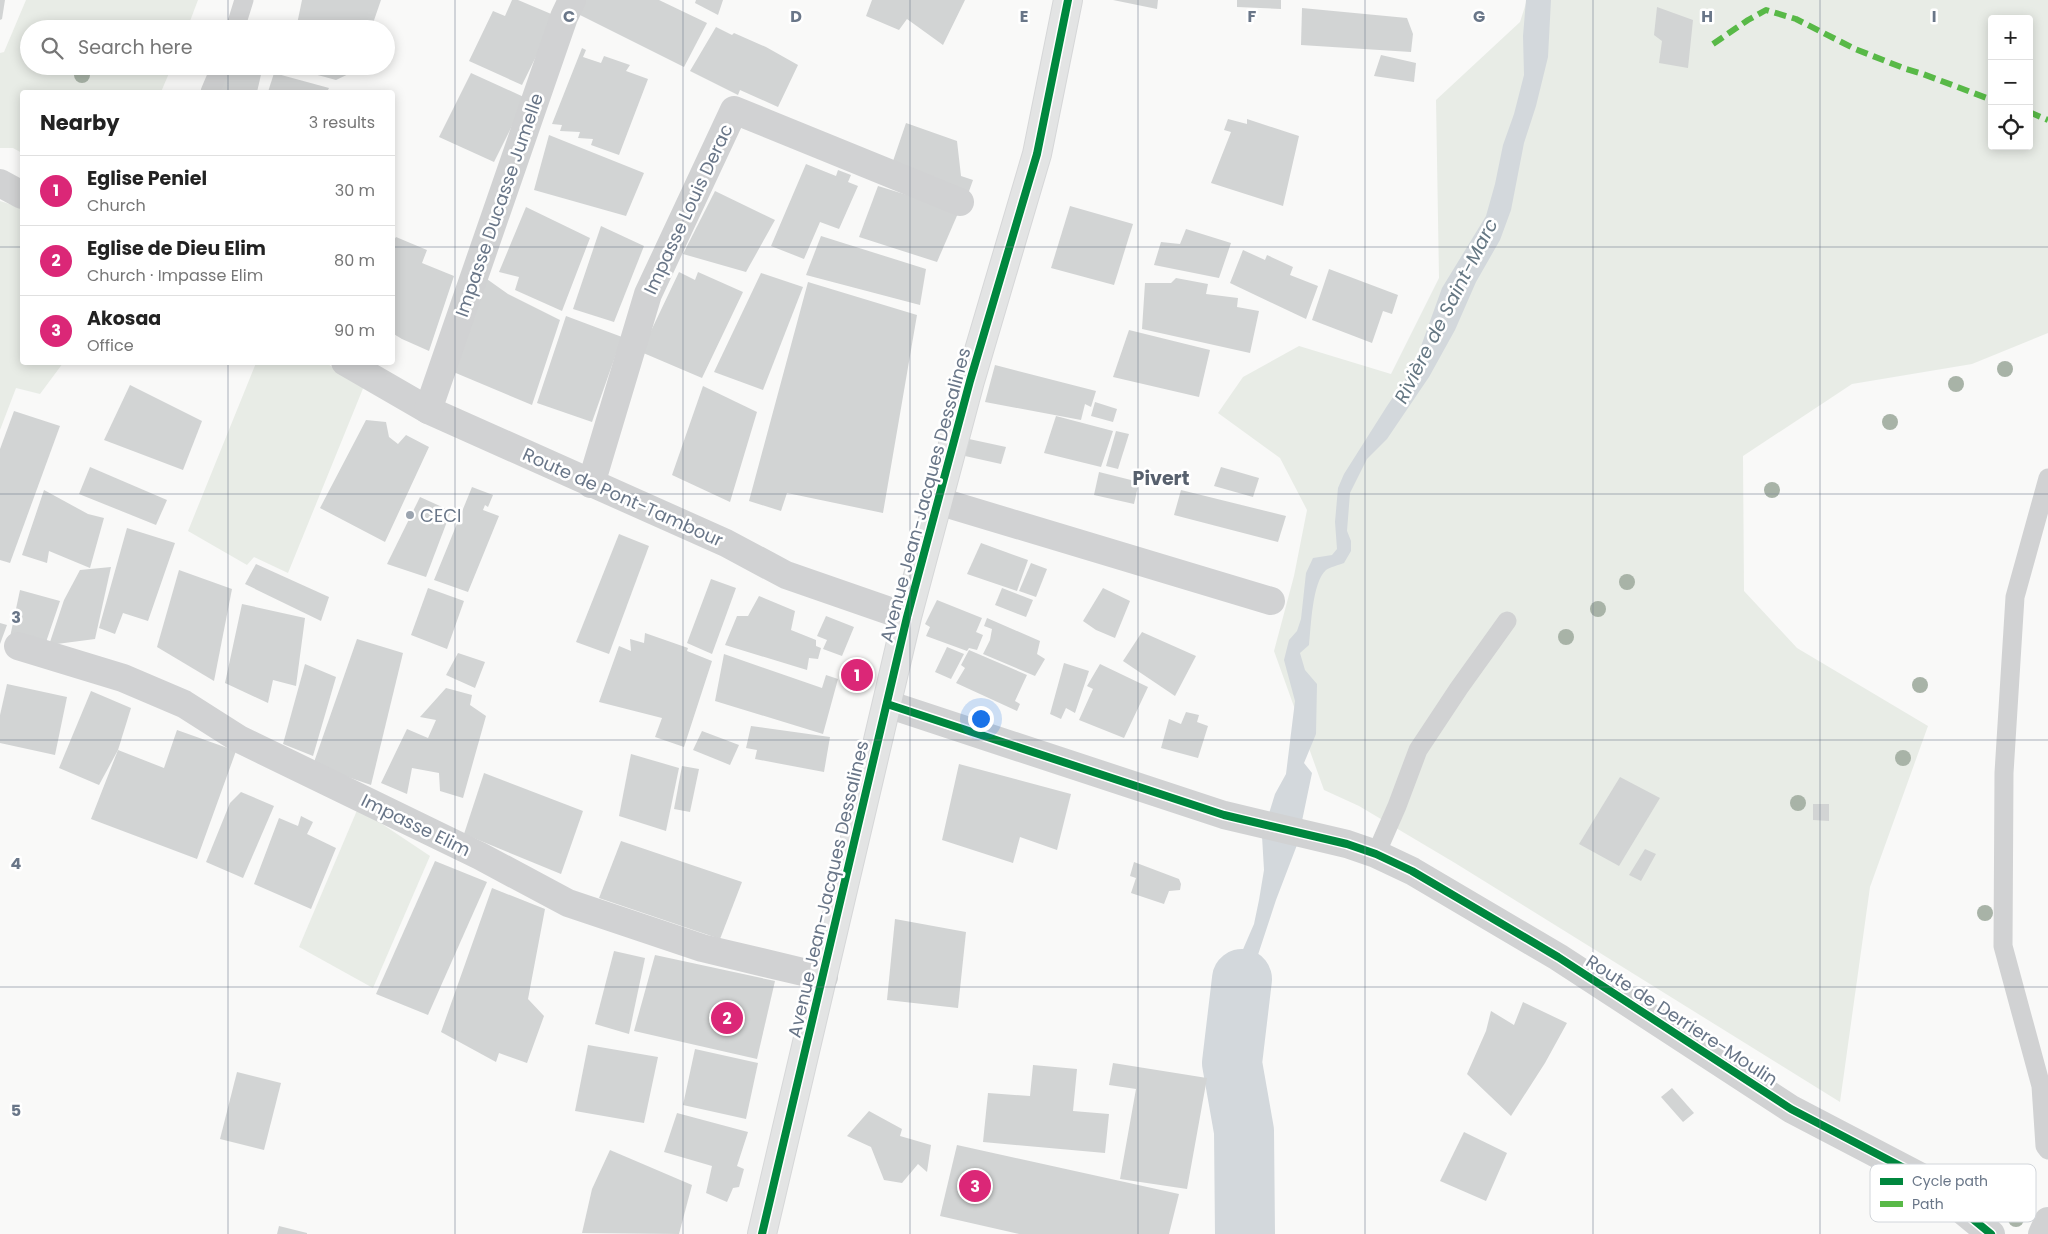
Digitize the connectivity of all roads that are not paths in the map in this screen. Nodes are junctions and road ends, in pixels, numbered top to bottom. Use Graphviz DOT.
graph roads {
  1 [pos="244,0"];
  2 [pos="572,0"];
  3 [pos="1068,0"];
  4 [pos="238,20"];
  5 [pos="217,75"];
  6 [pos="211,90"];
  7 [pos="0,183"];
  8 [pos="20,194"];
  9 [pos="960,202"];
  10 [pos="350,365"];
  11 [pos="428,410"];
  12 [pos="2048,478"];
  13 [pos="591,484"];
  14 [pos="938,501"];
  15 [pos="1271,602"];
  16 [pos="907,617"];
  17 [pos="1507,622"];
  18 [pos="18,646"];
  19 [pos="887,704"];
  20 [pos="1376,854"];
  21 [pos="824,977"];
  22 [pos="2048,1150"];
  23 [pos="1896,1164"];
  24 [pos="2048,1220"];
  25 [pos="1976,1222"];
  26 [pos="762,1234"];
  27 [pos="1991,1234"];
  28 [pos="2042,1234"];
  1 -- 4 [label="lane"];
  2 -- 11 [label="street, Impasse Ducasse Jumelle"];
  3 -- 14 [label="street, Avenue Jean-Jacques Dessalines"];
  5 -- 6 [label="lane"];
  7 -- 8 [label="street"];
  9 -- 13 [label="street, Impasse Louis Derac"];
  10 -- 11 [label="street, Route de Pont-Tambour"];
  11 -- 13 [label="street, Route de Pont-Tambour"];
  12 -- 22 [label="lane"];
  13 -- 16 [label="street, Route de Pont-Tambour"];
  14 -- 15 [label="street"];
  14 -- 16 [label="street, Avenue Jean-Jacques Dessalines"];
  16 -- 19 [label="street, Avenue Jean-Jacques Dessalines"];
  17 -- 20 [label="lane"];
  18 -- 21 [label="street, Impasse Elim"];
  19 -- 20 [label="street, Route de Derriere-Moulin"];
  19 -- 21 [label="street, Avenue Jean-Jacques Dessalines"];
  20 -- 23 [label="street, Route de Derriere-Moulin"];
  21 -- 26 [label="street, Avenue Jean-Jacques Dessalines"];
  24 -- 28 [label="street"];
  25 -- 27 [label="street, Route de Derriere-Moulin"];
}
